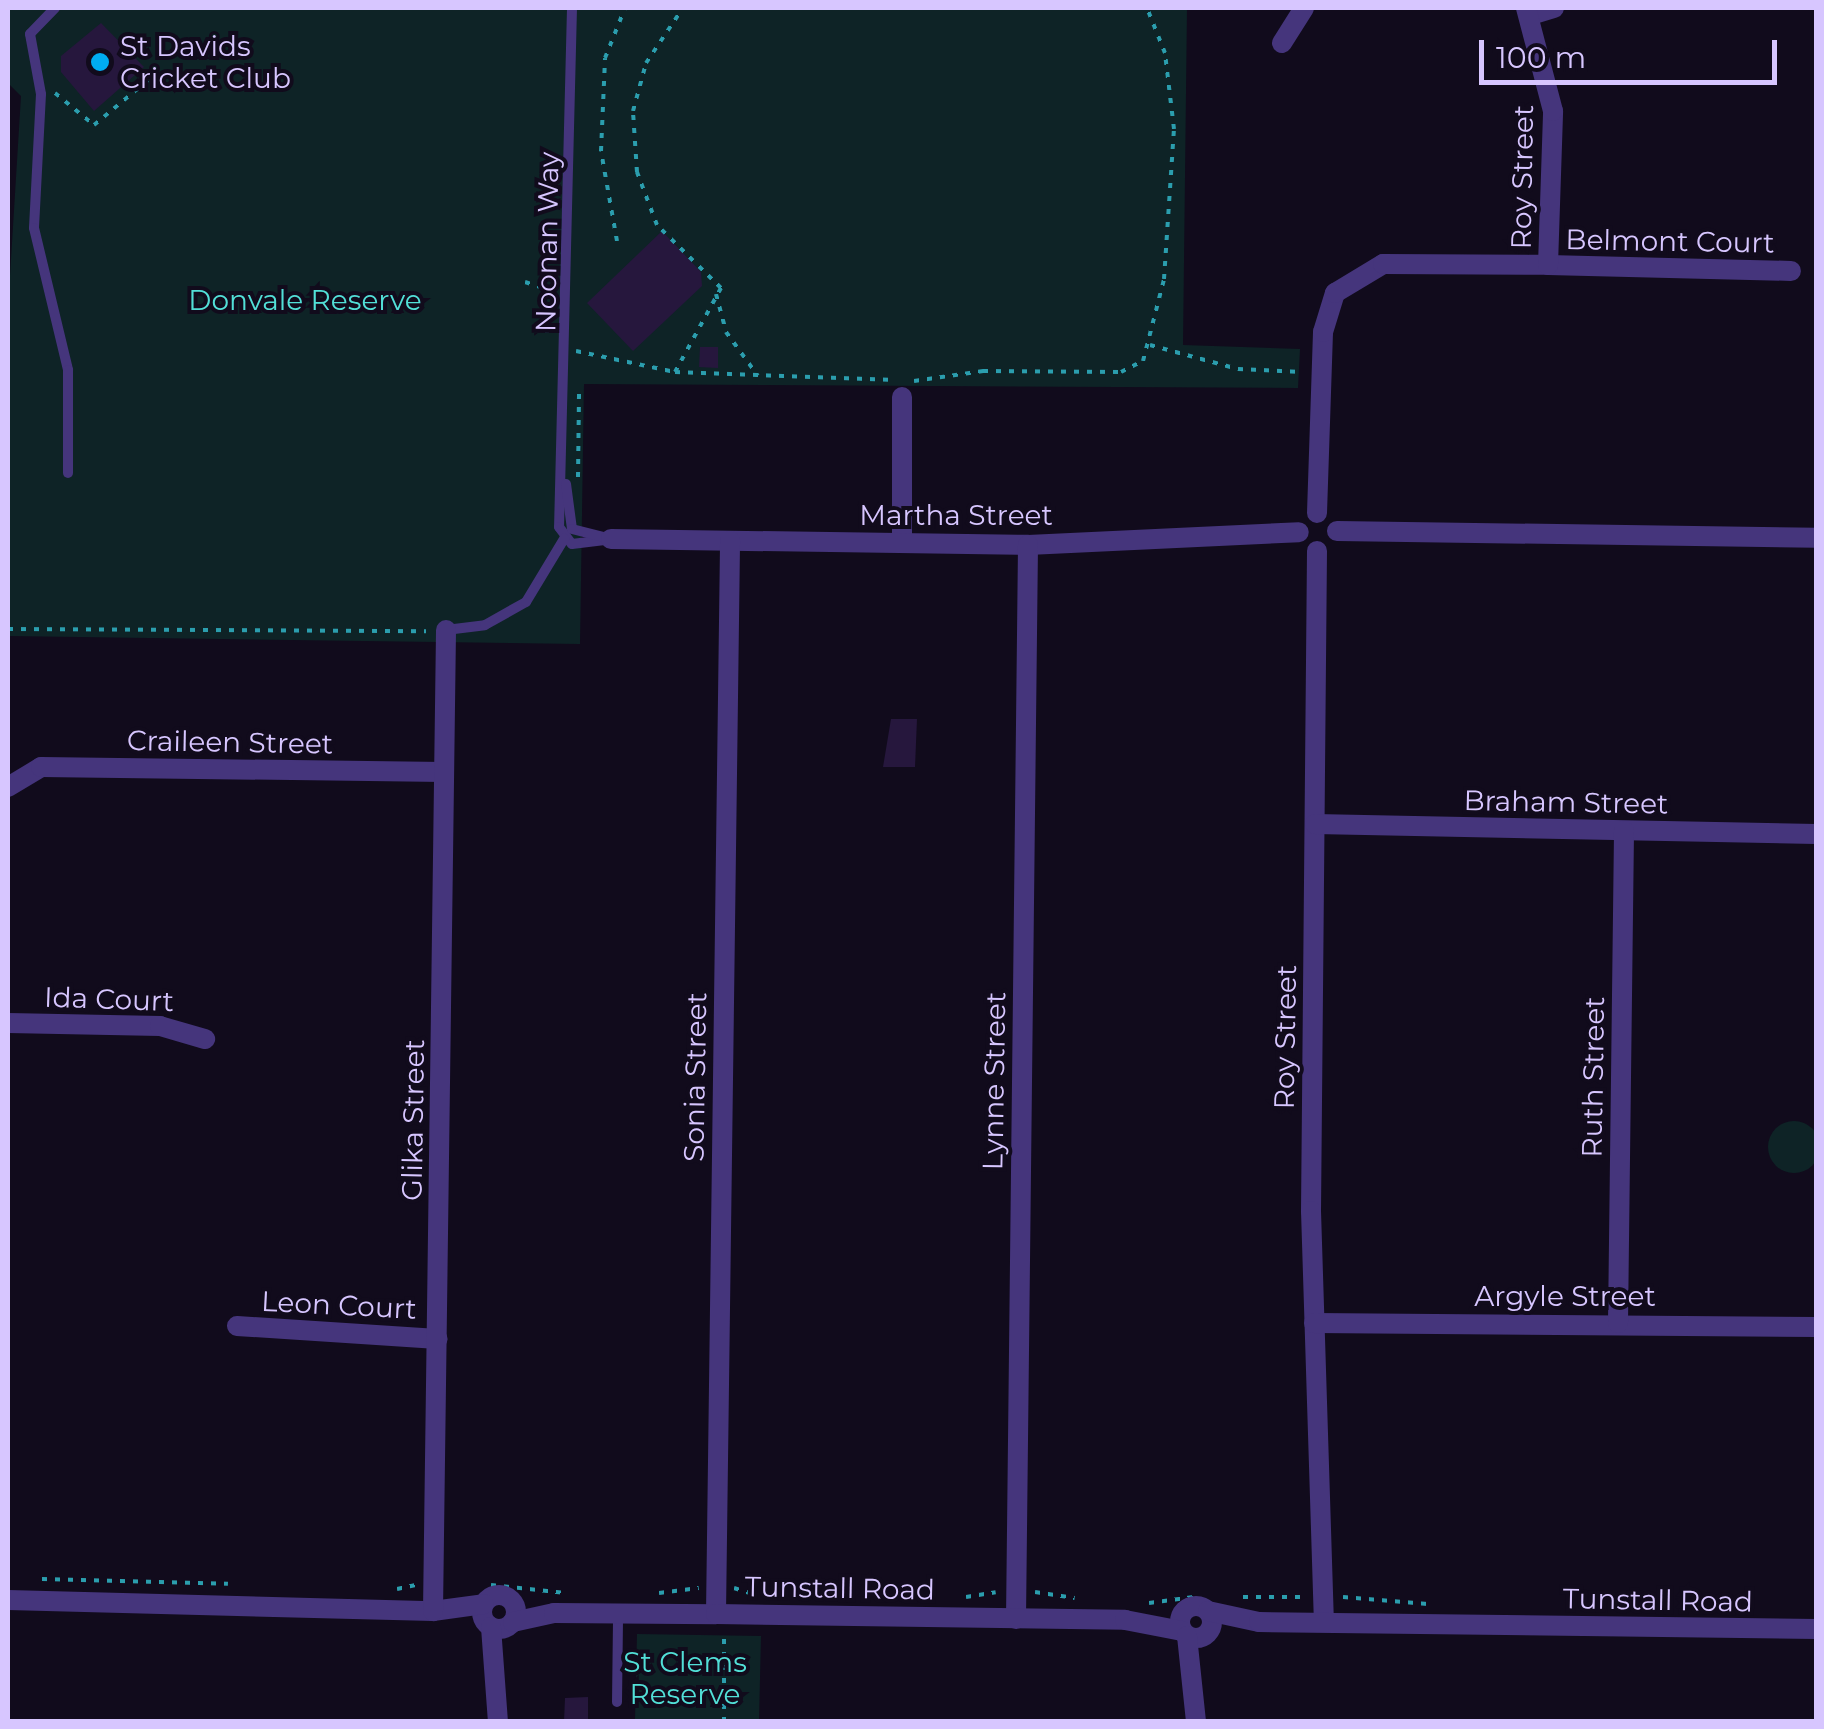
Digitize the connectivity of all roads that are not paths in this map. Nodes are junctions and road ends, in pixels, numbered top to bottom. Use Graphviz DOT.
graph roads {
  1 [pos="56,8"];
  2 [pos="572,8"];
  3 [pos="1304,8"];
  4 [pos="1554,8"];
  5 [pos="1529,11"];
  6 [pos="1282,43"];
  7 [pos="1548,266"];
  8 [pos="1790,270"];
  9 [pos="902,397"];
  10 [pos="68,473"];
  11 [pos="564,478"];
  12 [pos="1317,513"];
  13 [pos="1337,531"];
  14 [pos="1299,532"];
  15 [pos="1816,538"];
  16 [pos="564,539"];
  17 [pos="576,539"];
  18 [pos="611,539"];
  19 [pos="730,540"];
  20 [pos="902,542"];
  21 [pos="1028,545"];
  22 [pos="1317,551"];
  23 [pos="446,630"];
  24 [pos="444,772"];
  25 [pos="12,781"];
  26 [pos="1315,824"];
  27 [pos="1624,831"];
  28 [pos="1816,834"];
  29 [pos="8,1023"];
  30 [pos="205,1040"];
  31 [pos="1314,1323"];
  32 [pos="1618,1323"];
  33 [pos="237,1326"];
  34 [pos="1816,1327"];
  35 [pos="438,1338"];
  36 [pos="8,1600"];
  37 [pos="433,1611"];
  38 [pos="618,1613"];
  39 [pos="499,1617"];
  40 [pos="1016,1619"];
  41 [pos="1260,1622"];
  42 [pos="1317,1622"];
  43 [pos="720,1623"];
  44 [pos="1193,1629"];
  45 [pos="1816,1629"];
  46 [pos="617,1702"];
  47 [pos="498,1722"];
  48 [pos="1196,1722"];
  1 -- 10 [label="lane"];
  2 -- 11 [label="lane, Noonan Way"];
  3 -- 6 [label="street"];
  4 -- 5 [label="street"];
  5 -- 7 [label="street, Roy Street"];
  7 -- 8 [label="street, Belmont Court"];
  7 -- 12 [label="street, Roy Street"];
  9 -- 20 [label="street"];
  11 -- 16 [label="lane, Noonan Way"];
  11 -- 17 [label="lane, Noonan Way"];
  12 -- 13 [label="street"];
  12 -- 14 [label="street"];
  13 -- 15 [label="street"];
  13 -- 22 [label="street"];
  14 -- 21 [label="street, Martha Street"];
  14 -- 22 [label="street"];
  16 -- 17 [label="lane"];
  16 -- 23 [label="lane"];
  17 -- 18 [label="lane, Martha Street"];
  18 -- 19 [label="street, Martha Street"];
  19 -- 20 [label="street, Martha Street"];
  19 -- 43 [label="street, Sonia Street"];
  20 -- 21 [label="street, Martha Street"];
  21 -- 40 [label="street, Lynne Street"];
  22 -- 26 [label="street, Roy Street"];
  23 -- 24 [label="street, Glika Street"];
  24 -- 25 [label="street, Craileen Street"];
  24 -- 35 [label="street, Glika Street"];
  26 -- 27 [label="street, Braham Street"];
  26 -- 31 [label="street, Roy Street"];
  27 -- 28 [label="street, Braham Street"];
  27 -- 32 [label="street, Ruth Street"];
  29 -- 30 [label="street, Ida Court"];
  31 -- 32 [label="street, Argyle Street"];
  31 -- 42 [label="street, Roy Street"];
  32 -- 34 [label="street, Argyle Street"];
  33 -- 35 [label="street, Leon Court"];
  35 -- 37 [label="street, Glika Street"];
  36 -- 37 [label="street, Tunstall Road"];
  37 -- 39 [label="street, Tunstall Road"];
  38 -- 39 [label="street, Tunstall Road"];
  38 -- 43 [label="street, Tunstall Road"];
  38 -- 46 [label="lane"];
  39 -- 47 [label="street"];
  40 -- 43 [label="street, Tunstall Road"];
  40 -- 44 [label="street, Tunstall Road"];
  41 -- 42 [label="street, Tunstall Road"];
  41 -- 44 [label="street, Tunstall Road"];
  41 -- 44 [label="street, Tunstall Road"];
  42 -- 45 [label="street, Tunstall Road"];
  44 -- 48 [label="street"];
}
